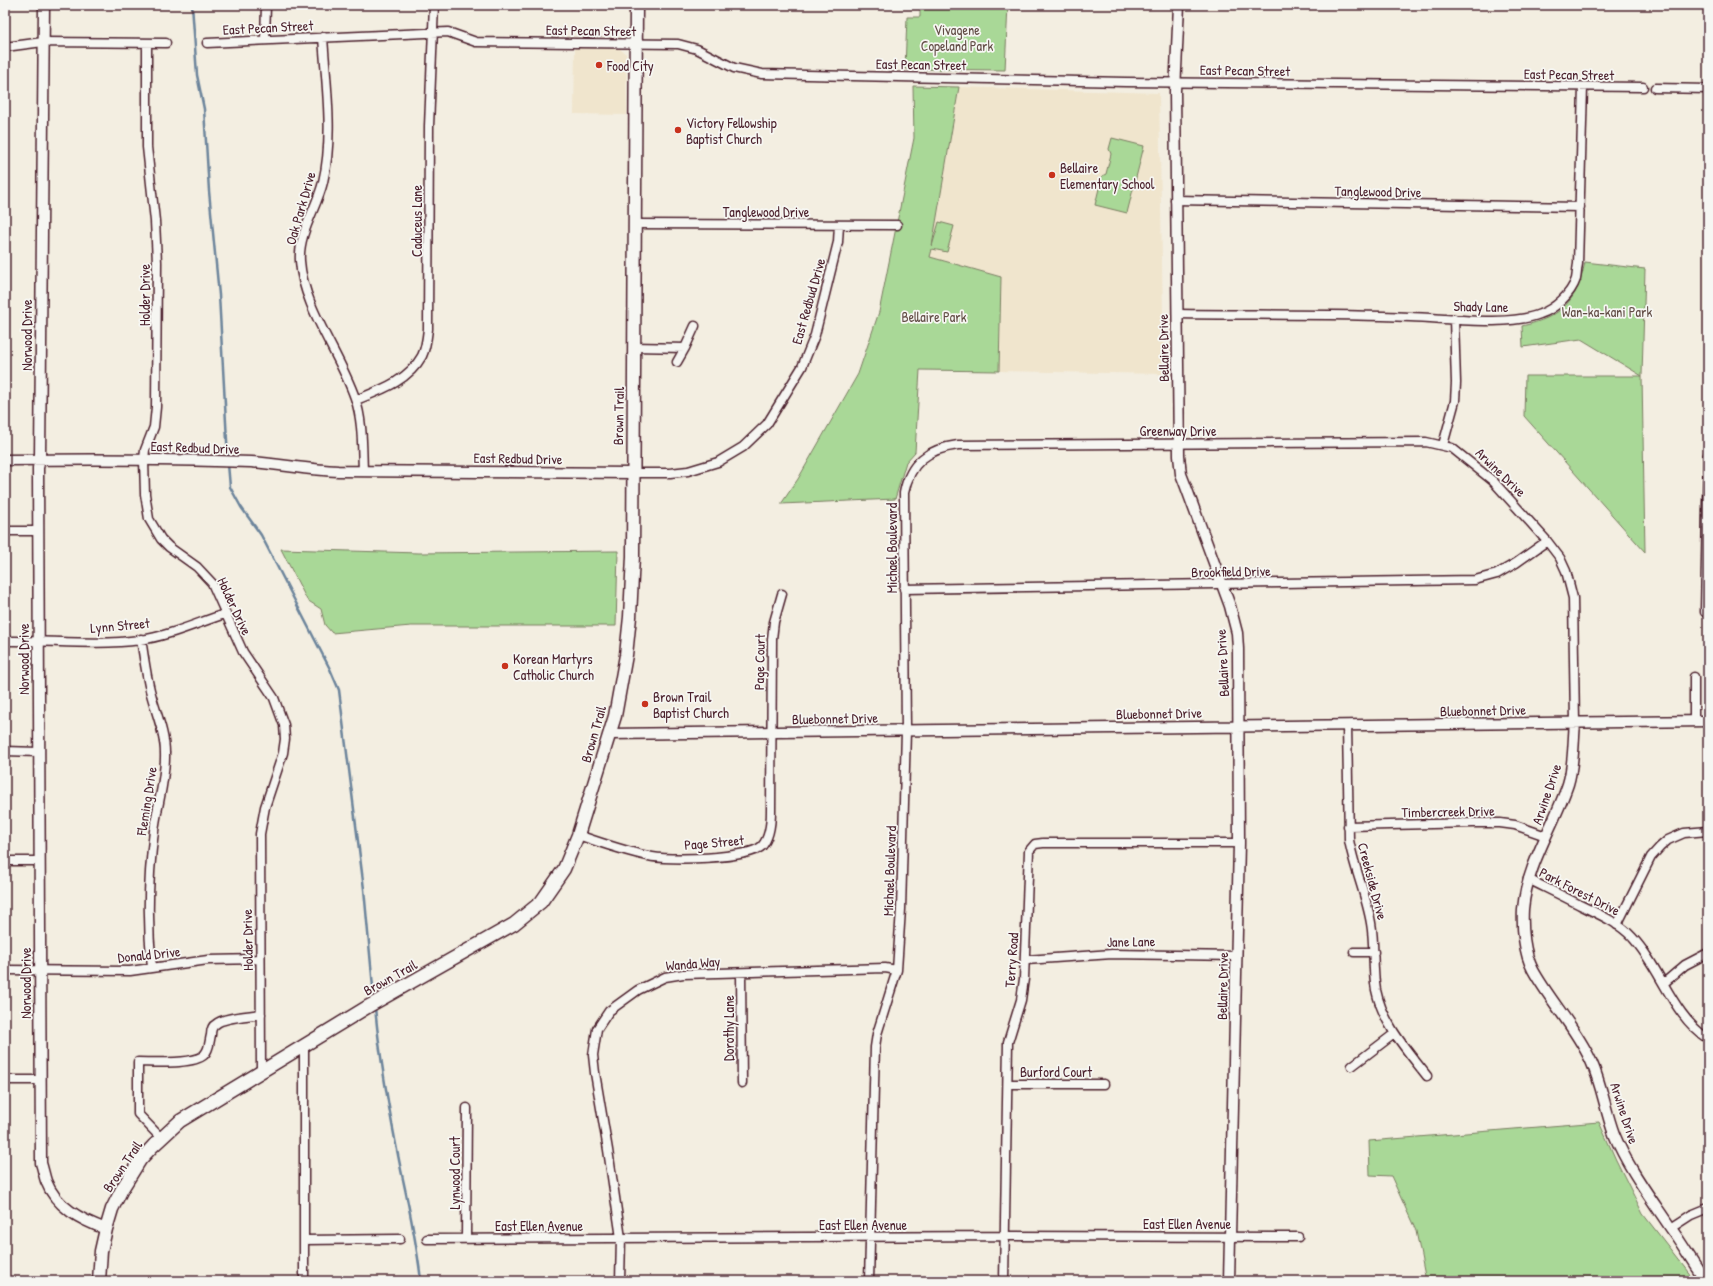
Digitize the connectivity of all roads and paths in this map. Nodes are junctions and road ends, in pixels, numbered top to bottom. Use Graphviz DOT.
graph roads {
  1 [pos="44,5"];
  2 [pos="266,5"];
  3 [pos="434,5"];
  4 [pos="636,5"];
  5 [pos="1179,5"];
  6 [pos="434,32"];
  7 [pos="324,37"];
  8 [pos="265,40"];
  9 [pos="43,42"];
  10 [pos="147,43"];
  11 [pos="166,43"];
  12 [pos="207,43"];
  13 [pos="636,44"];
  14 [pos="5,48"];
  15 [pos="1175,82"];
  16 [pos="1583,87"];
  17 [pos="1643,87"];
  18 [pos="1655,88"];
  19 [pos="1708,89"];
  20 [pos="1175,200"];
  21 [pos="1580,207"];
  22 [pos="634,224"];
  23 [pos="838,225"];
  24 [pos="897,225"];
  25 [pos="1177,314"];
  26 [pos="1454,319"];
  27 [pos="695,326"];
  28 [pos="634,347"];
  29 [pos="685,348"];
  30 [pos="677,362"];
  31 [pos="356,400"];
  32 [pos="1178,443"];
  33 [pos="1443,445"];
  34 [pos="1708,455"];
  35 [pos="5,460"];
  36 [pos="40,460"];
  37 [pos="144,460"];
  38 [pos="918,463"];
  39 [pos="363,471"];
  40 [pos="633,473"];
  41 [pos="5,531"];
  42 [pos="38,531"];
  43 [pos="1547,541"];
  44 [pos="1707,566"];
  45 [pos="1222,584"];
  46 [pos="904,589"];
  47 [pos="782,594"];
  48 [pos="1705,612"];
  49 [pos="225,614"];
  50 [pos="141,640"];
  51 [pos="5,641"];
  52 [pos="38,641"];
  53 [pos="1694,677"];
  54 [pos="1694,721"];
  55 [pos="1708,721"];
  56 [pos="1574,723"];
  57 [pos="1347,725"];
  58 [pos="1239,726"];
  59 [pos="906,731"];
  60 [pos="771,732"];
  61 [pos="610,734"];
  62 [pos="5,751"];
  63 [pos="38,752"];
  64 [pos="1348,826"];
  65 [pos="1708,831"];
  66 [pos="578,835"];
  67 [pos="1546,836"];
  68 [pos="1239,843"];
  69 [pos="5,861"];
  70 [pos="39,861"];
  71 [pos="1528,879"];
  72 [pos="1617,925"];
  73 [pos="1354,952"];
  74 [pos="1374,952"];
  75 [pos="1708,953"];
  76 [pos="1237,956"];
  77 [pos="260,959"];
  78 [pos="1026,960"];
  79 [pos="152,968"];
  80 [pos="5,970"];
  81 [pos="897,970"];
  82 [pos="40,971"];
  83 [pos="741,972"];
  84 [pos="1664,983"];
  85 [pos="261,1014"];
  86 [pos="1394,1034"];
  87 [pos="1708,1039"];
  88 [pos="298,1050"];
  89 [pos="304,1064"];
  90 [pos="1352,1066"];
  91 [pos="261,1072"];
  92 [pos="1427,1076"];
  93 [pos="5,1080"];
  94 [pos="40,1080"];
  95 [pos="742,1083"];
  96 [pos="1008,1084"];
  97 [pos="1104,1084"];
  98 [pos="467,1108"];
  99 [pos="161,1138"];
  100 [pos="1708,1208"];
  101 [pos="1671,1228"];
  102 [pos="106,1229"];
  103 [pos="1005,1236"];
  104 [pos="1230,1236"];
  105 [pos="870,1237"];
  106 [pos="1298,1237"];
  107 [pos="621,1238"];
  108 [pos="400,1239"];
  109 [pos="427,1239"];
  110 [pos="466,1239"];
  111 [pos="304,1240"];
  112 [pos="99,1281"];
  113 [pos="304,1281"];
  114 [pos="620,1281"];
  115 [pos="869,1281"];
  116 [pos="1004,1281"];
  117 [pos="1229,1281"];
  118 [pos="1706,1281"];
  1 -- 9 [label="street, Norwood Drive"];
  2 -- 8 [label="street"];
  3 -- 6 [label="street, Caduceus Lane"];
  4 -- 13 [label="main road, Brown Trail"];
  5 -- 15 [label="street, Bellaire Drive"];
  6 -- 7 [label="street, East Pecan Street"];
  6 -- 13 [label="street, East Pecan Street"];
  6 -- 31 [label="street, Caduceus Lane"];
  7 -- 8 [label="street, East Pecan Street"];
  7 -- 31 [label="street, Oak Park Drive"];
  8 -- 12 [label="street, East Pecan Street"];
  9 -- 10 [label="street"];
  9 -- 14 [label="street"];
  9 -- 36 [label="street, Norwood Drive"];
  10 -- 11 [label="street"];
  10 -- 37 [label="street, Holder Drive"];
  13 -- 15 [label="street, East Pecan Street"];
  13 -- 22 [label="main road, Brown Trail"];
  15 -- 16 [label="street, East Pecan Street"];
  15 -- 20 [label="street, Bellaire Drive"];
  16 -- 17 [label="street, East Pecan Street"];
  16 -- 21 [label="street, Shady Lane"];
  18 -- 19 [label="street"];
  20 -- 21 [label="street, Tanglewood Drive"];
  20 -- 25 [label="street, Bellaire Drive"];
  21 -- 26 [label="street, Shady Lane"];
  22 -- 23 [label="street, Tanglewood Drive"];
  22 -- 28 [label="main road, Brown Trail"];
  23 -- 24 [label="street, Tanglewood Drive"];
  23 -- 40 [label="street, East Redbud Drive"];
  25 -- 26 [label="street, Shady Lane"];
  25 -- 32 [label="street, Bellaire Drive"];
  26 -- 33 [label="street"];
  27 -- 29 [label="street"];
  28 -- 29 [label="street"];
  28 -- 40 [label="main road, Brown Trail"];
  29 -- 30 [label="street"];
  31 -- 39 [label="street, Oak Park Drive"];
  32 -- 33 [label="street, Greenway Drive"];
  32 -- 38 [label="street, Greenway Drive"];
  32 -- 45 [label="street, Bellaire Drive"];
  33 -- 43 [label="street, Arwine Drive"];
  34 -- 44 [label="street"];
  35 -- 36 [label="street, East Redbud Drive"];
  36 -- 37 [label="street, East Redbud Drive"];
  36 -- 42 [label="street, Norwood Drive"];
  37 -- 39 [label="street, East Redbud Drive"];
  37 -- 49 [label="street, Holder Drive"];
  38 -- 46 [label="street, Michael Boulevard"];
  39 -- 40 [label="street, East Redbud Drive"];
  40 -- 61 [label="main road, Brown Trail"];
  41 -- 42 [label="street"];
  42 -- 52 [label="street, Norwood Drive"];
  43 -- 45 [label="street, Brookfield Drive"];
  43 -- 56 [label="street, Arwine Drive"];
  44 -- 48 [label="street"];
  45 -- 46 [label="street, Brookfield Drive"];
  45 -- 58 [label="street, Bellaire Drive"];
  46 -- 59 [label="street, Michael Boulevard"];
  47 -- 60 [label="street, Page Court"];
  49 -- 50 [label="street, Lynn Street"];
  49 -- 77 [label="street, Holder Drive"];
  50 -- 52 [label="street, Lynn Street"];
  50 -- 79 [label="street, Fleming Drive"];
  51 -- 52 [label="street, Lynn Street"];
  52 -- 63 [label="street, Norwood Drive"];
  53 -- 54 [label="street"];
  54 -- 55 [label="street, Bluebonnet Drive"];
  54 -- 56 [label="street, Bluebonnet Drive"];
  56 -- 57 [label="street, Bluebonnet Drive"];
  56 -- 67 [label="street, Arwine Drive"];
  57 -- 58 [label="street, Bluebonnet Drive"];
  57 -- 64 [label="street, Creekside Drive"];
  58 -- 59 [label="street, Bluebonnet Drive"];
  58 -- 68 [label="street, Bellaire Drive"];
  59 -- 60 [label="street, Bluebonnet Drive"];
  59 -- 81 [label="street, Michael Boulevard"];
  60 -- 61 [label="street, Bluebonnet Drive"];
  60 -- 66 [label="street, Page Street"];
  61 -- 66 [label="main road, Brown Trail"];
  62 -- 63 [label="street"];
  63 -- 70 [label="street, Norwood Drive"];
  64 -- 67 [label="street, Timbercreek Drive"];
  64 -- 74 [label="street, Creekside Drive"];
  65 -- 72 [label="street"];
  66 -- 88 [label="main road, Brown Trail"];
  67 -- 71 [label="street, Arwine Drive"];
  68 -- 76 [label="street, Bellaire Drive"];
  68 -- 78 [label="street, Terry Road"];
  69 -- 70 [label="street"];
  70 -- 82 [label="street, Norwood Drive"];
  71 -- 72 [label="street, Park Forest Drive"];
  71 -- 101 [label="street, Arwine Drive"];
  72 -- 84 [label="street, Park Forest Drive"];
  73 -- 74 [label="street"];
  74 -- 86 [label="street, Creekside Drive"];
  75 -- 84 [label="street"];
  76 -- 78 [label="street, Jane Lane"];
  76 -- 104 [label="street, Bellaire Drive"];
  77 -- 79 [label="street, Donald Drive"];
  77 -- 85 [label="street, Holder Drive"];
  78 -- 96 [label="street, Terry Road"];
  79 -- 82 [label="street, Donald Drive"];
  80 -- 82 [label="street, Donald Drive"];
  81 -- 83 [label="street, Wanda Way"];
  81 -- 105 [label="street, Michael Boulevard"];
  82 -- 94 [label="street, Norwood Drive"];
  83 -- 95 [label="street, Dorothy Lane"];
  83 -- 107 [label="street, Wanda Way"];
  84 -- 87 [label="street, Park Forest Drive"];
  85 -- 91 [label="street, Holder Drive"];
  85 -- 99 [label="street"];
  86 -- 90 [label="street"];
  86 -- 92 [label="street, Creekside Drive"];
  88 -- 89 [label="street"];
  88 -- 89 [label="street"];
  88 -- 91 [label="main road, Brown Trail"];
  89 -- 111 [label="street"];
  91 -- 99 [label="main road, Brown Trail"];
  93 -- 94 [label="street"];
  94 -- 102 [label="street, Norwood Drive"];
  96 -- 97 [label="street, Burford Court"];
  96 -- 103 [label="street, Terry Road"];
  98 -- 110 [label="street, Lynwood Court"];
  99 -- 102 [label="main road, Brown Trail"];
  100 -- 101 [label="street"];
  101 -- 118 [label="street, Arwine Drive"];
  102 -- 112 [label="main road"];
  103 -- 104 [label="street, East Ellen Avenue"];
  103 -- 105 [label="street, East Ellen Avenue"];
  103 -- 116 [label="street, Terry Road"];
  104 -- 106 [label="street, East Ellen Avenue"];
  104 -- 117 [label="street, Bellaire Drive"];
  105 -- 107 [label="street, East Ellen Avenue"];
  105 -- 115 [label="street, Michael Boulevard"];
  107 -- 110 [label="street, East Ellen Avenue"];
  107 -- 114 [label="street, Wanda Way"];
  108 -- 111 [label="street"];
  109 -- 110 [label="street, East Ellen Avenue"];
  111 -- 113 [label="street"];
}
